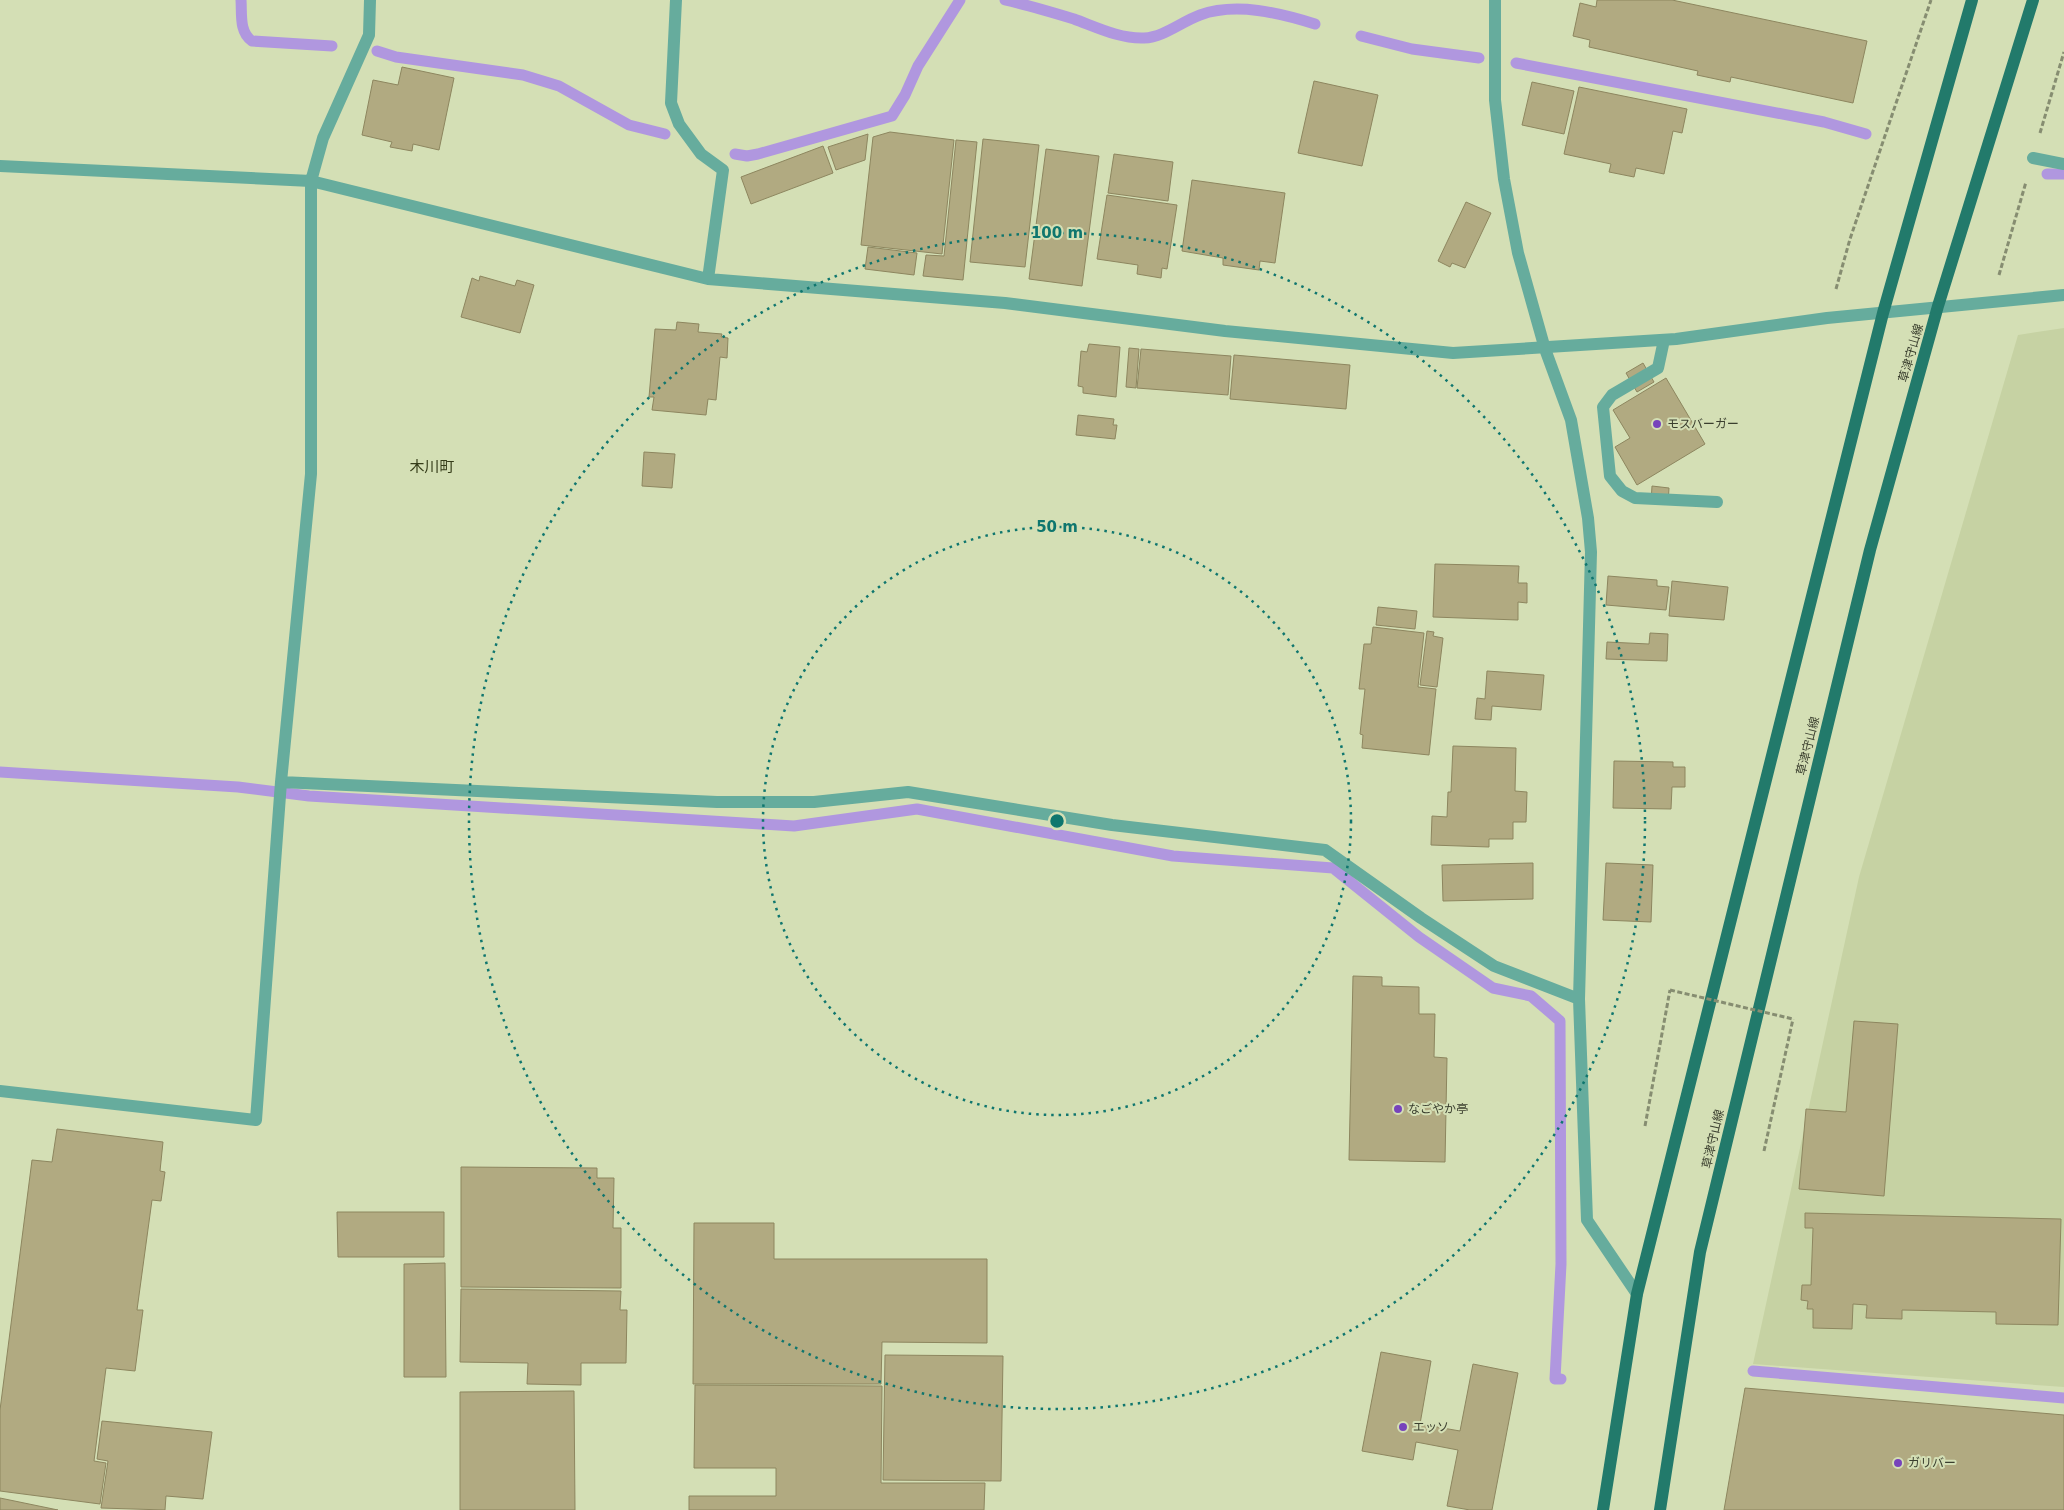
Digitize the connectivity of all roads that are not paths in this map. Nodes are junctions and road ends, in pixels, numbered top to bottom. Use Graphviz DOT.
graph roads {
  1 [pos="370,0"];
  2 [pos="676,0"];
  3 [pos="1495,0"];
  4 [pos="1972,0"];
  5 [pos="2033,0"];
  6 [pos="2033,158"];
  7 [pos="2064,164"];
  8 [pos="0,166"];
  9 [pos="311,181"];
  10 [pos="708,279"];
  11 [pos="2064,295"];
  12 [pos="1938,306"];
  13 [pos="1883,313"];
  14 [pos="1664,340"];
  15 [pos="1544,349"];
  16 [pos="1718,502"];
  17 [pos="282,782"];
  18 [pos="1579,999"];
  19 [pos="0,1090"];
  20 [pos="1637,1294"];
  21 [pos="1603,1510"];
  22 [pos="1660,1510"];
  1 -- 9 [label="street"];
  2 -- 10 [label="street"];
  3 -- 15 [label="street"];
  4 -- 13 [label="main road"];
  5 -- 12 [label="main road, 草津守山線"];
  6 -- 7 [label="street"];
  8 -- 9 [label="street"];
  9 -- 10 [label="street"];
  9 -- 17 [label="street"];
  10 -- 15 [label="street"];
  11 -- 12 [label="street"];
  12 -- 13 [label="street"];
  12 -- 22 [label="main road, 草津守山線"];
  13 -- 14 [label="street"];
  13 -- 20 [label="main road"];
  14 -- 15 [label="street"];
  14 -- 16 [label="street"];
  15 -- 18 [label="street"];
  17 -- 18 [label="street"];
  17 -- 19 [label="street"];
  18 -- 20 [label="street"];
  20 -- 21 [label="main road"];
}
